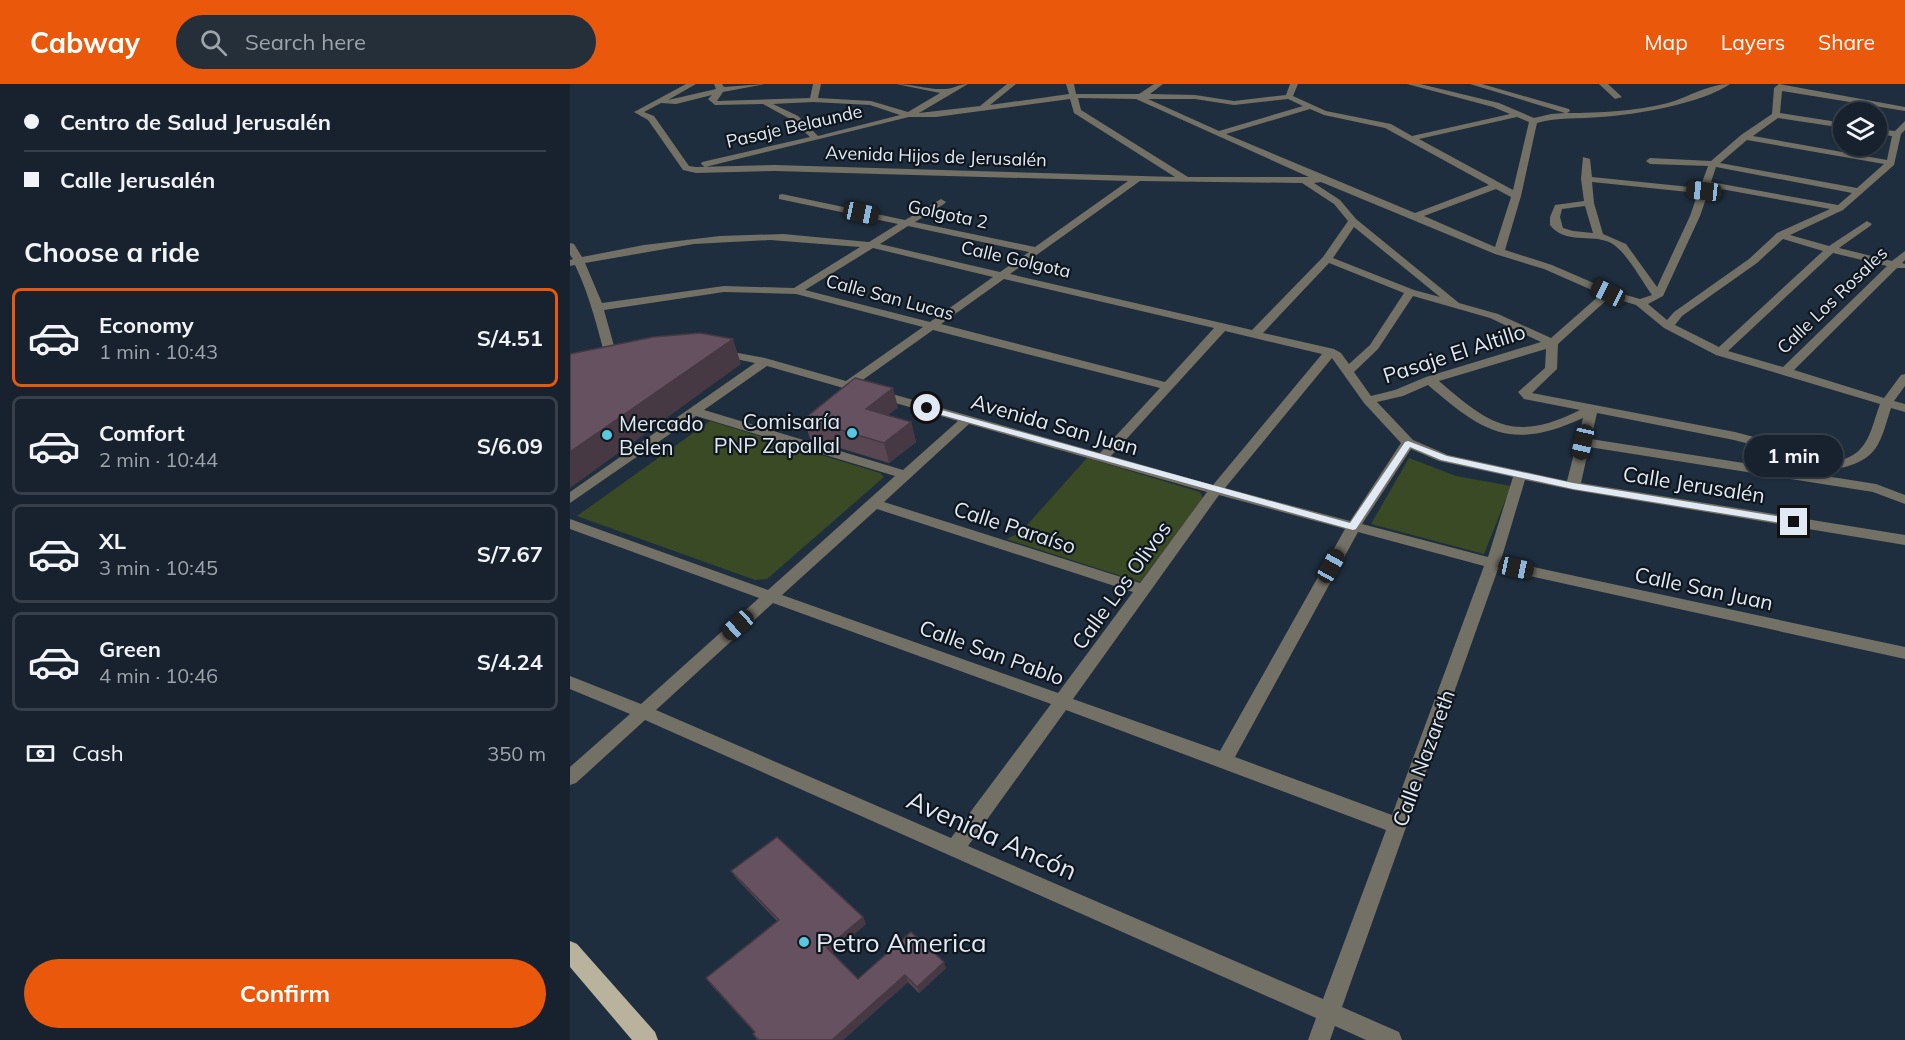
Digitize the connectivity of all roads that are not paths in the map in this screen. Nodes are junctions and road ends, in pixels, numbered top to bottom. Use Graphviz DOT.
graph roads {
  1 [pos="692,84"];
  2 [pos="761,84"];
  3 [pos="817,84"];
  4 [pos="900,84"];
  5 [pos="964,84"];
  6 [pos="1012,84"];
  7 [pos="1070,84"];
  8 [pos="1158,84"];
  9 [pos="1294,84"];
  10 [pos="1411,84"];
  11 [pos="1474,84"];
  12 [pos="1604,84"];
  13 [pos="1726,84"];
  14 [pos="1782,86"];
  15 [pos="720,87"];
  16 [pos="947,92"];
  17 [pos="1074,96"];
  18 [pos="1289,97"];
  19 [pos="1618,97"];
  20 [pos="1139,98"];
  21 [pos="813,100"];
  22 [pos="654,102"];
  23 [pos="765,102"];
  24 [pos="1309,107"];
  25 [pos="980,109"];
  26 [pos="1905,109"];
  27 [pos="1521,114"];
  28 [pos="1576,114"];
  29 [pos="909,115"];
  30 [pos="1776,115"];
  31 [pos="1533,121"];
  32 [pos="1833,124"];
  33 [pos="1905,124"];
  34 [pos="1887,132"];
  35 [pos="1218,134"];
  36 [pos="1898,134"];
  37 [pos="1744,137"];
  38 [pos="816,138"];
  39 [pos="1414,138"];
  40 [pos="1586,159"];
  41 [pos="1650,160"];
  42 [pos="1891,163"];
  43 [pos="1713,164"];
  44 [pos="686,168"];
  45 [pos="1137,178"];
  46 [pos="1321,179"];
  47 [pos="1586,179"];
  48 [pos="1187,180"];
  49 [pos="1306,182"];
  50 [pos="1498,185"];
  51 [pos="1705,187"];
  52 [pos="1859,191"];
  53 [pos="1516,196"];
  54 [pos="782,197"];
  55 [pos="941,202"];
  56 [pos="1588,203"];
  57 [pos="1840,208"];
  58 [pos="1415,216"];
  59 [pos="1353,221"];
  60 [pos="907,223"];
  61 [pos="1867,224"];
  62 [pos="1781,235"];
  63 [pos="1599,236"];
  64 [pos="870,245"];
  65 [pos="570,246"];
  66 [pos="1831,249"];
  67 [pos="1036,250"];
  68 [pos="1499,252"];
  69 [pos="1905,254"];
  70 [pos="1327,259"];
  71 [pos="575,262"];
  72 [pos="1900,266"];
  73 [pos="1002,274"];
  74 [pos="796,291"];
  75 [pos="1410,292"];
  76 [pos="1608,293"];
  77 [pos="1658,296"];
  78 [pos="1640,303"];
  79 [pos="598,307"];
  80 [pos="1460,307"];
  81 [pos="1668,326"];
  82 [pos="931,327"];
  83 [pos="1222,327"];
  84 [pos="1255,334"];
  85 [pos="1552,343"];
  86 [pos="706,351"];
  87 [pos="1330,352"];
  88 [pos="1720,352"];
  89 [pos="765,362"];
  90 [pos="613,365"];
  91 [pos="1347,372"];
  92 [pos="1785,372"];
  93 [pos="1905,378"];
  94 [pos="1430,380"];
  95 [pos="847,386"];
  96 [pos="1168,386"];
  97 [pos="1368,400"];
  98 [pos="1887,402"];
  99 [pos="1905,408"];
  100 [pos="1592,409"];
  101 [pos="696,412"];
  102 [pos="967,419"];
  103 [pos="1583,442"];
  104 [pos="1408,443"];
  105 [pos="1103,457"];
  106 [pos="905,475"];
  107 [pos="1520,475"];
  108 [pos="1573,486"];
  109 [pos="1216,490"];
  110 [pos="570,499"];
  111 [pos="1905,500"];
  112 [pos="873,503"];
  113 [pos="570,524"];
  114 [pos="1353,527"];
  115 [pos="1905,540"];
  116 [pos="1493,563"];
  117 [pos="1143,590"];
  118 [pos="770,596"];
  119 [pos="1905,653"];
  120 [pos="570,682"];
  121 [pos="1061,701"];
  122 [pos="642,712"];
  123 [pos="1224,760"];
  124 [pos="570,778"];
  125 [pos="1398,826"];
  126 [pos="954,850"];
  127 [pos="570,951"];
  128 [pos="1331,1013"];
  129 [pos="647,1040"];
  130 [pos="1319,1040"];
  131 [pos="1391,1040"];
  1 -- 22 [label="street"];
  2 -- 15 [label="street"];
  3 -- 21 [label="street"];
  4 -- 16 [label="street"];
  5 -- 16 [label="street"];
  6 -- 25 [label="street"];
  7 -- 17 [label="street"];
  8 -- 20 [label="street"];
  9 -- 18 [label="street"];
  10 -- 27 [label="street"];
  11 -- 28 [label="street"];
  12 -- 19 [label="street"];
  13 -- 28 [label="street"];
  14 -- 26 [label="street"];
  14 -- 30 [label="street"];
  15 -- 22 [label="street"];
  15 -- 23 [label="street"];
  16 -- 29 [label="street"];
  17 -- 20 [label="street"];
  17 -- 25 [label="street"];
  17 -- 48 [label="street"];
  18 -- 20 [label="street"];
  18 -- 24 [label="street"];
  20 -- 35 [label="street"];
  21 -- 23 [label="street"];
  21 -- 29 [label="street"];
  22 -- 44 [label="street"];
  23 -- 38 [label="street"];
  24 -- 35 [label="street"];
  24 -- 39 [label="street"];
  25 -- 29 [label="street"];
  27 -- 31 [label="street"];
  27 -- 39 [label="street"];
  28 -- 31 [label="street"];
  29 -- 38 [label="street, Pasaje Belaunde"];
  30 -- 32 [label="street"];
  30 -- 37 [label="street"];
  31 -- 53 [label="street"];
  33 -- 36 [label="street"];
  34 -- 36 [label="street"];
  35 -- 46 [label="street"];
  36 -- 42 [label="street"];
  37 -- 42 [label="street"];
  37 -- 43 [label="street"];
  38 -- 44 [label="street, Pasaje Belaunde"];
  39 -- 50 [label="street"];
  40 -- 47 [label="street"];
  41 -- 43 [label="street"];
  42 -- 52 [label="street"];
  43 -- 51 [label="street"];
  43 -- 52 [label="street"];
  44 -- 45 [label="street, Avenida Hijos de Jerusalén"];
  45 -- 48 [label="street, Avenida Hijos de Jerusalén"];
  45 -- 67 [label="street"];
  46 -- 49 [label="street, Avenida Hijos de Jerusalén"];
  46 -- 58 [label="street"];
  47 -- 51 [label="street"];
  47 -- 56 [label="street"];
  48 -- 49 [label="street, Avenida Hijos de Jerusalén"];
  49 -- 59 [label="street"];
  50 -- 53 [label="street"];
  50 -- 58 [label="street"];
  51 -- 57 [label="street"];
  51 -- 77 [label="street"];
  52 -- 57 [label="street"];
  53 -- 68 [label="street"];
  54 -- 60 [label="street, Golgota 2"];
  55 -- 60 [label="street"];
  56 -- 63 [label="street"];
  56 -- 63 [label="street"];
  57 -- 62 [label="street"];
  58 -- 68 [label="street"];
  59 -- 70 [label="street"];
  59 -- 80 [label="street"];
  60 -- 64 [label="street"];
  60 -- 67 [label="street, Golgota 2"];
  61 -- 66 [label="street"];
  62 -- 66 [label="street"];
  62 -- 81 [label="street"];
  63 -- 77 [label="street"];
  64 -- 71 [label="street, Calle Golgota"];
  64 -- 73 [label="street, Calle Golgota"];
  64 -- 74 [label="street"];
  65 -- 71 [label="street"];
  66 -- 72 [label="street"];
  66 -- 88 [label="street"];
  67 -- 73 [label="street"];
  68 -- 76 [label="street"];
  69 -- 72 [label="street, Calle Los Rosales"];
  70 -- 75 [label="street"];
  70 -- 84 [label="street"];
  71 -- 79 [label="street"];
  72 -- 92 [label="street, Calle Los Rosales"];
  73 -- 82 [label="street"];
  73 -- 83 [label="street, Calle Golgota"];
  74 -- 79 [label="street, Calle San Lucas"];
  74 -- 82 [label="street, Calle San Lucas"];
  75 -- 80 [label="street"];
  75 -- 91 [label="street"];
  76 -- 78 [label="street"];
  76 -- 85 [label="street"];
  77 -- 78 [label="street"];
  78 -- 81 [label="street"];
  79 -- 90 [label="street"];
  80 -- 85 [label="street"];
  81 -- 88 [label="street"];
  82 -- 95 [label="street"];
  82 -- 96 [label="street, Calle San Lucas"];
  83 -- 84 [label="street, Calle Golgota"];
  83 -- 96 [label="street"];
  84 -- 87 [label="street, Calle Golgota"];
  85 -- 94 [label="street, Pasaje El Altillo"];
  85 -- 100 [label="street"];
  86 -- 89 [label="street, Avenida San Juan"];
  87 -- 91 [label="street"];
  87 -- 109 [label="street, Calle Los Olivos"];
  88 -- 92 [label="street"];
  89 -- 95 [label="street, Avenida San Juan"];
  89 -- 101 [label="street"];
  91 -- 97 [label="street"];
  92 -- 98 [label="street"];
  93 -- 98 [label="street"];
  94 -- 97 [label="street, Pasaje El Altillo"];
  94 -- 100 [label="street"];
  95 -- 102 [label="street, Avenida San Juan"];
  96 -- 105 [label="street"];
  97 -- 104 [label="street"];
  98 -- 99 [label="street"];
  98 -- 100 [label="street"];
  100 -- 103 [label="street"];
  101 -- 106 [label="street"];
  101 -- 110 [label="street"];
  102 -- 105 [label="street, Avenida San Juan"];
  102 -- 106 [label="street"];
  103 -- 108 [label="street"];
  103 -- 111 [label="street"];
  104 -- 107 [label="street, Calle Jerusalén"];
  104 -- 114 [label="street"];
  105 -- 109 [label="street, Avenida San Juan"];
  106 -- 112 [label="street"];
  107 -- 108 [label="street, Calle Jerusalén"];
  107 -- 116 [label="street, Calle Nazareth"];
  108 -- 115 [label="street, Calle Jerusalén"];
  109 -- 114 [label="street, Avenida San Juan"];
  109 -- 117 [label="street, Calle Los Olivos"];
  112 -- 117 [label="street, Calle Paraíso"];
  112 -- 118 [label="street"];
  113 -- 118 [label="street, Calle San Pablo"];
  114 -- 116 [label="street, Avenida San Juan"];
  114 -- 123 [label="street"];
  116 -- 119 [label="street, Calle San Juan"];
  116 -- 125 [label="street, Calle Nazareth"];
  117 -- 121 [label="street, Calle Los Olivos"];
  118 -- 121 [label="street, Calle San Pablo"];
  118 -- 122 [label="street"];
  120 -- 122 [label="street, Avenida Ancón"];
  121 -- 123 [label="street, Calle San Pablo"];
  121 -- 126 [label="street, Calle Los Olivos"];
  122 -- 124 [label="street"];
  122 -- 126 [label="street, Avenida Ancón"];
  123 -- 125 [label="street, Calle San Pablo"];
  125 -- 128 [label="street, Calle Nazareth"];
  126 -- 128 [label="street, Avenida Ancón"];
  127 -- 129 [label="main road"];
  128 -- 130 [label="street, Calle Nazareth"];
  128 -- 131 [label="street, Avenida Ancón"];
}
